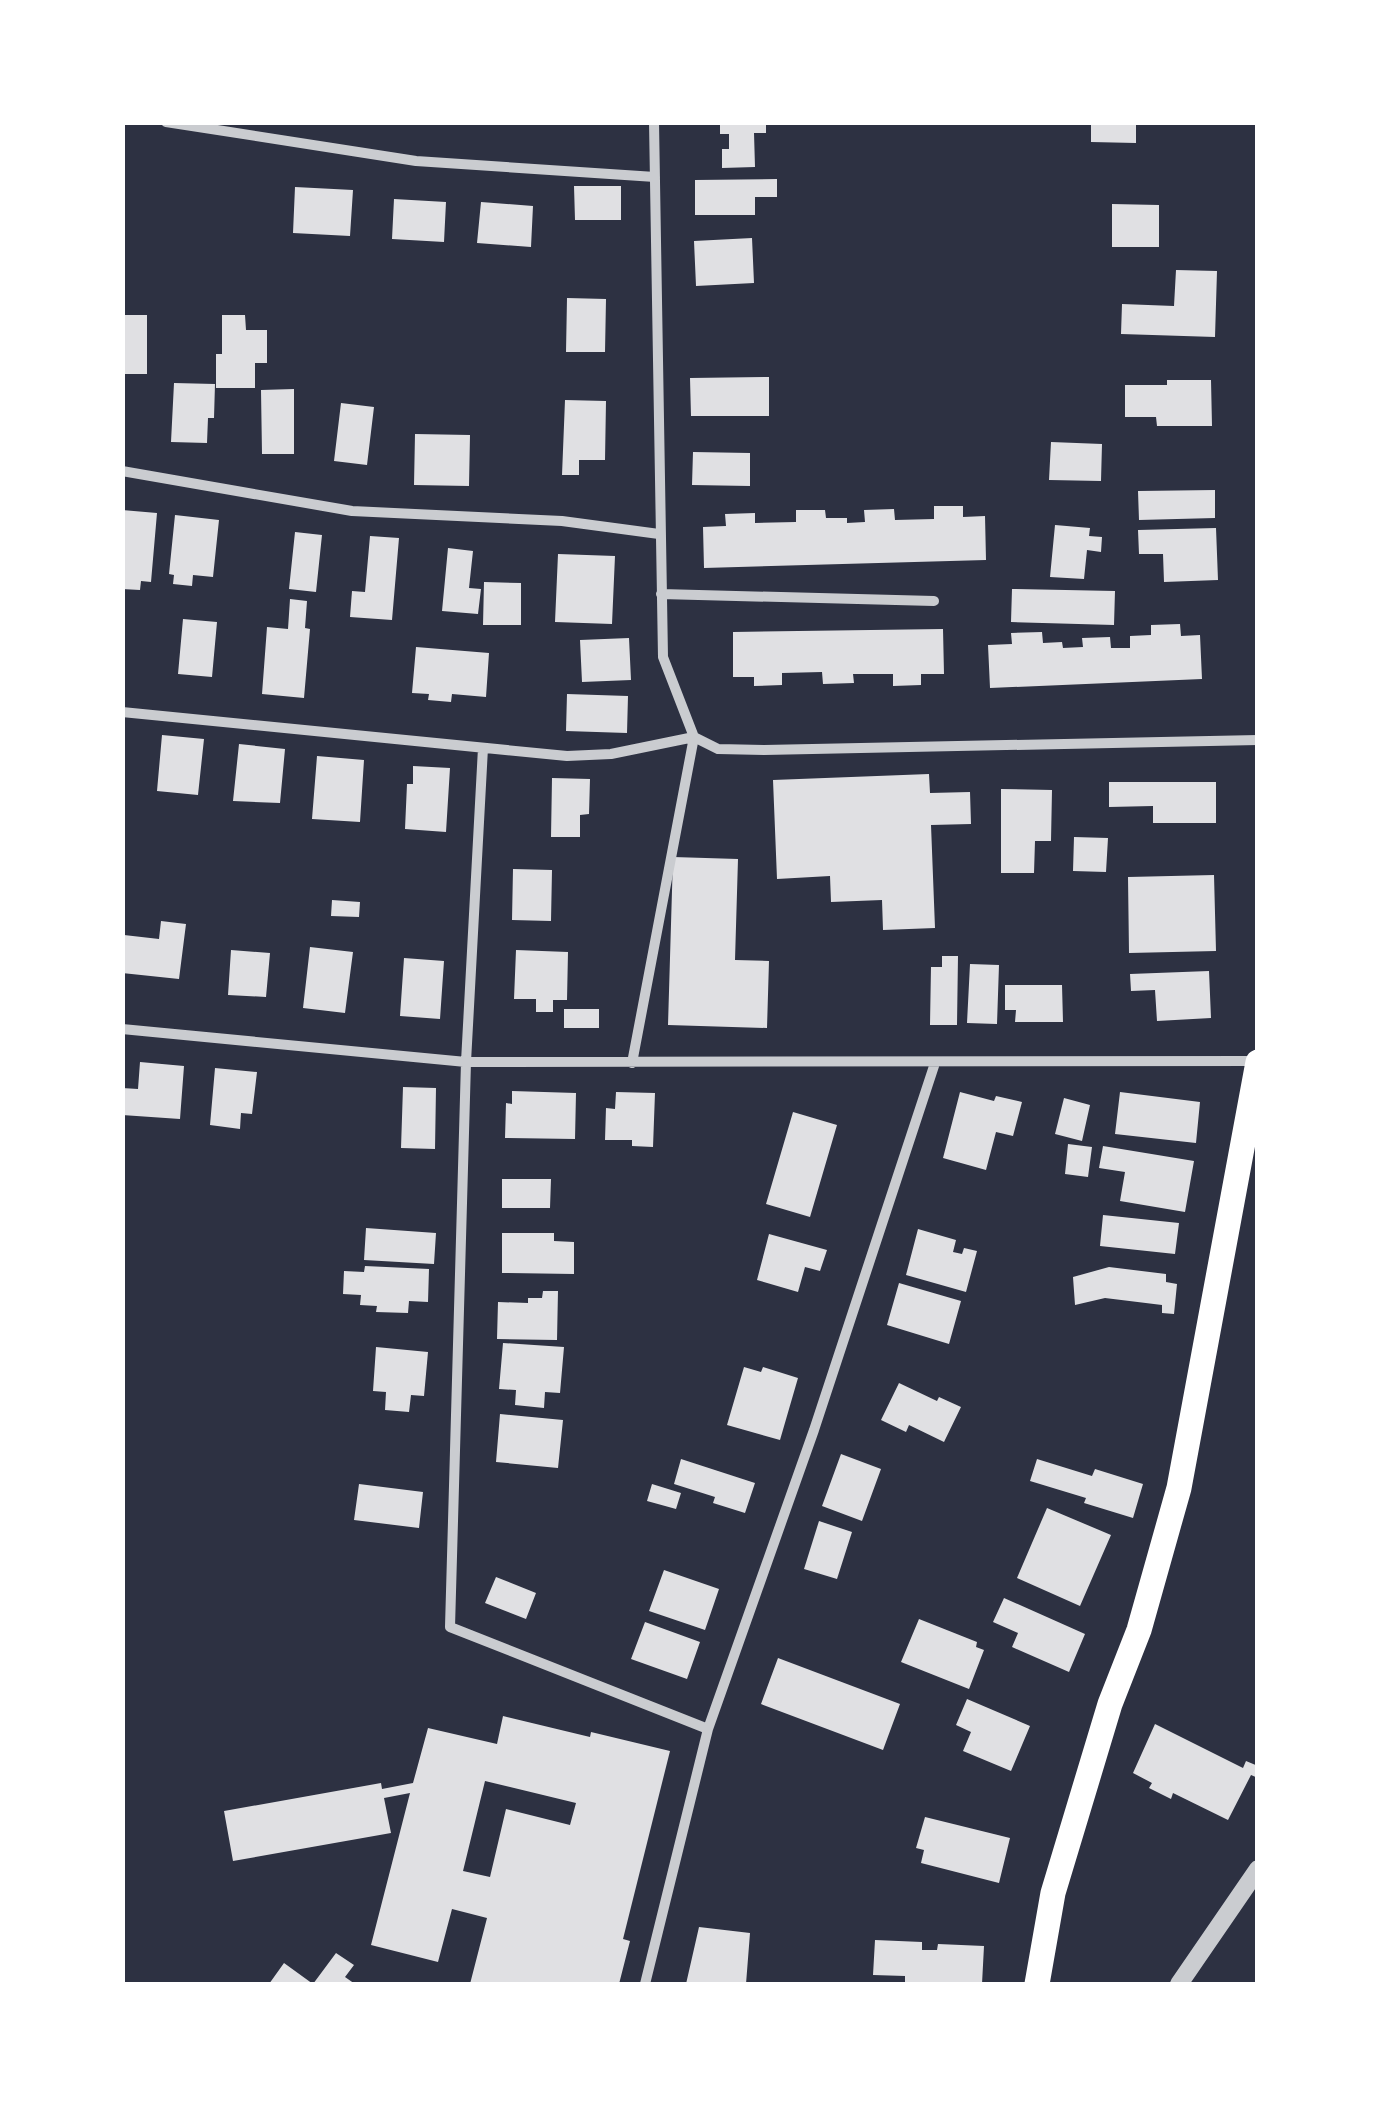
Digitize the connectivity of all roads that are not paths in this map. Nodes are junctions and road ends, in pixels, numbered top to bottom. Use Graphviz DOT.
graph roads {
  1 [pos="166,122"];
  2 [pos="654,122"];
  3 [pos="654,177"];
  4 [pos="122,471"];
  5 [pos="660,534"];
  6 [pos="661,594"];
  7 [pos="934,602"];
  8 [pos="122,712"];
  9 [pos="694,736"];
  10 [pos="1258,740"];
  11 [pos="483,748"];
  12 [pos="122,1029"];
  13 [pos="466,1062"];
  14 [pos="1258,1062"];
  15 [pos="632,1063"];
  16 [pos="934,1063"];
  17 [pos="708,1729"];
  18 [pos="1258,1869"];
  19 [pos="645,1984"];
  20 [pos="1037,1984"];
  21 [pos="1178,1984"];
  1 -- 3 [label="street"];
  2 -- 3 [label="street"];
  3 -- 5 [label="street"];
  4 -- 5 [label="street"];
  5 -- 6 [label="street"];
  6 -- 7 [label="street"];
  6 -- 9 [label="street"];
  8 -- 11 [label="street"];
  9 -- 10 [label="street"];
  9 -- 11 [label="street"];
  9 -- 15 [label="street"];
  11 -- 13 [label="street"];
  12 -- 13 [label="street"];
  13 -- 15 [label="street"];
  13 -- 17 [label="street"];
  14 -- 16 [label="street"];
  14 -- 20 [label="main road"];
  15 -- 16 [label="street"];
  16 -- 17 [label="street"];
  17 -- 19 [label="street"];
  18 -- 21 [label="street"];
}
